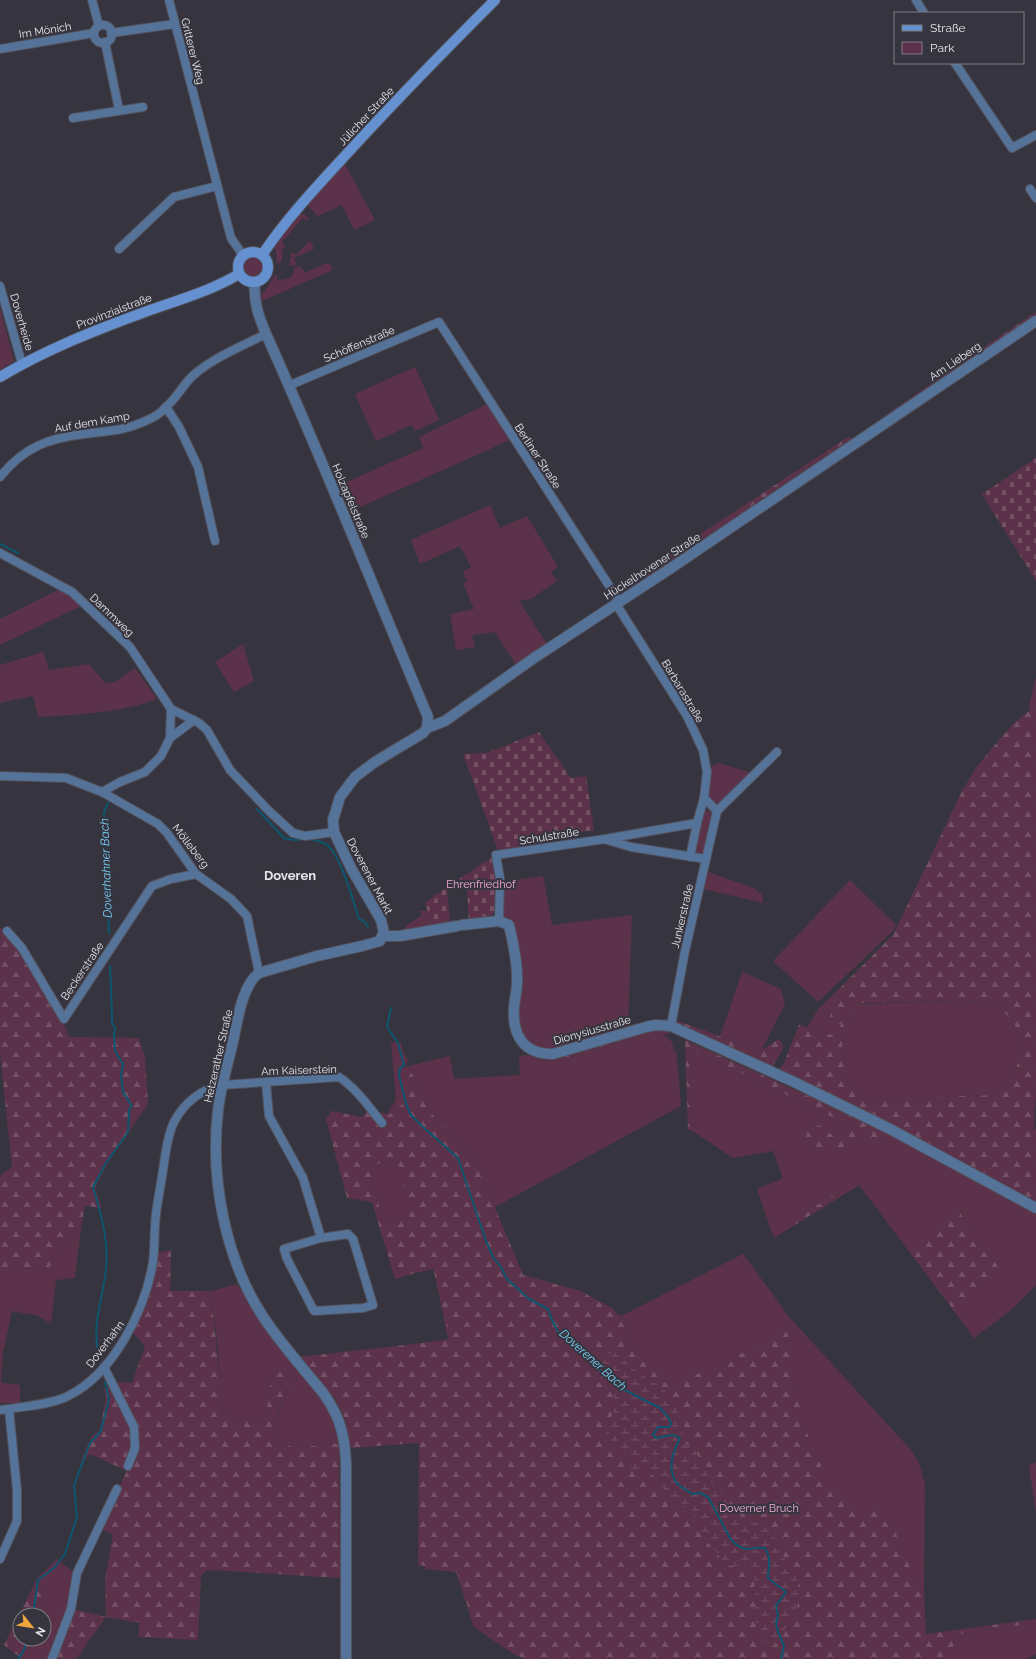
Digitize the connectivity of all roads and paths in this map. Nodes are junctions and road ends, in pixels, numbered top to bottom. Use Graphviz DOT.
graph roads {
  1 [pos="92,0"];
  2 [pos="170,0"];
  3 [pos="495,0"];
  4 [pos="916,0"];
  5 [pos="923,12"];
  6 [pos="175,24"];
  7 [pos="99,26"];
  8 [pos="111,33"];
  9 [pos="94,34"];
  10 [pos="105,42"];
  11 [pos="0,49"];
  12 [pos="956,64"];
  13 [pos="143,107"];
  14 [pos="119,110"];
  15 [pos="73,118"];
  16 [pos="1036,135"];
  17 [pos="217,186"];
  18 [pos="1030,189"];
  19 [pos="1036,198"];
  20 [pos="118,249"];
  21 [pos="243,255"];
  22 [pos="262,255"];
  23 [pos="239,274"];
  24 [pos="255,282"];
  25 [pos="0,286"];
  26 [pos="1036,321"];
  27 [pos="439,322"];
  28 [pos="266,334"];
  29 [pos="22,364"];
  30 [pos="0,377"];
  31 [pos="288,386"];
  32 [pos="166,407"];
  33 [pos="887,421"];
  34 [pos="0,477"];
  35 [pos="215,541"];
  36 [pos="0,553"];
  37 [pos="617,603"];
  38 [pos="171,710"];
  39 [pos="194,720"];
  40 [pos="427,728"];
  41 [pos="170,738"];
  42 [pos="777,752"];
  43 [pos="0,776"];
  44 [pos="102,792"];
  45 [pos="704,798"];
  46 [pos="717,811"];
  47 [pos="697,823"];
  48 [pos="334,832"];
  49 [pos="604,839"];
  50 [pos="690,857"];
  51 [pos="706,859"];
  52 [pos="196,874"];
  53 [pos="499,921"];
  54 [pos="6,931"];
  55 [pos="382,936"];
  56 [pos="259,973"];
  57 [pos="671,1026"];
  58 [pos="266,1082"];
  59 [pos="222,1085"];
  60 [pos="382,1123"];
  61 [pos="1036,1208"];
  62 [pos="321,1238"];
  63 [pos="104,1367"];
  64 [pos="9,1409"];
  65 [pos="0,1410"];
  66 [pos="128,1466"];
  67 [pos="117,1489"];
  68 [pos="0,1559"];
  69 [pos="52,1659"];
  70 [pos="346,1659"];
  1 -- 7 [label="street"];
  2 -- 6 [label="street, Gritterer Weg"];
  3 -- 22 [label="main road, Jülicher Straße"];
  4 -- 5 [label="street"];
  6 -- 8 [label="street"];
  6 -- 17 [label="street, Gritterer Weg"];
  7 -- 8 [label="street"];
  7 -- 9 [label="street"];
  8 -- 10 [label="street"];
  9 -- 10 [label="street"];
  9 -- 11 [label="street, Im Mönich"];
  10 -- 14 [label="street"];
  12 -- 16 [label="street"];
  13 -- 14 [label="street"];
  14 -- 15 [label="street"];
  17 -- 20 [label="street"];
  17 -- 21 [label="street, Gritterer Weg"];
  18 -- 19 [label="street"];
  21 -- 22 [label="main road"];
  21 -- 23 [label="main road"];
  22 -- 24 [label="main road"];
  23 -- 24 [label="main road"];
  23 -- 29 [label="main road, Provinzialstraße"];
  24 -- 28 [label="street, Holzapfelstraße"];
  25 -- 29 [label="street, Doverheide"];
  26 -- 33 [label="street, Am Lieberg"];
  27 -- 31 [label="street, Schöffenstraße"];
  27 -- 37 [label="street, Berliner Straße"];
  28 -- 31 [label="street, Holzapfelstraße"];
  28 -- 32 [label="street, Auf dem Kamp"];
  29 -- 30 [label="main road, Provinzialstraße"];
  31 -- 40 [label="street, Holzapfelstraße"];
  32 -- 34 [label="street, Auf dem Kamp"];
  32 -- 35 [label="street"];
  33 -- 37 [label="street, Hückelhovener Straße"];
  36 -- 38 [label="street, Dammweg"];
  37 -- 40 [label="street, Hückelhovener Straße"];
  37 -- 45 [label="street, Barbarastraße"];
  38 -- 39 [label="street"];
  38 -- 41 [label="street"];
  39 -- 41 [label="street"];
  39 -- 48 [label="street, Doverener Markt"];
  40 -- 48 [label="street, Hückelhovener Straße"];
  41 -- 44 [label="street"];
  42 -- 46 [label="street"];
  43 -- 44 [label="street, Mölleberg"];
  44 -- 52 [label="street, Mölleberg"];
  45 -- 46 [label="street"];
  45 -- 47 [label="street, Barbarastraße"];
  46 -- 51 [label="street, Junkerstraße"];
  47 -- 49 [label="street, Schulstraße"];
  47 -- 50 [label="street, Barbarastraße"];
  48 -- 55 [label="street, Doverener Markt"];
  49 -- 50 [label="street, Schulstraße"];
  49 -- 53 [label="street, Schulstraße"];
  50 -- 51 [label="street, Schulstraße"];
  51 -- 57 [label="street, Junkerstraße"];
  52 -- 54 [label="street, Beckerstraße"];
  52 -- 56 [label="street, Mölleberg"];
  53 -- 55 [label="street"];
  53 -- 57 [label="street, Dionysiusstraße"];
  55 -- 56 [label="street"];
  56 -- 59 [label="street, Hetzerather Straße"];
  57 -- 61 [label="street, Dionysiusstraße"];
  58 -- 59 [label="street, Am Kaiserstein"];
  58 -- 60 [label="street, Am Kaiserstein"];
  58 -- 62 [label="street"];
  59 -- 63 [label="street, Doverhahn"];
  59 -- 70 [label="street, Hetzerather Straße"];
  62 -- 62 [label="street"];
  63 -- 64 [label="street, Doverhahn"];
  63 -- 66 [label="street"];
  64 -- 65 [label="street, Doverhahn"];
  64 -- 68 [label="street"];
  67 -- 69 [label="street"];
}
